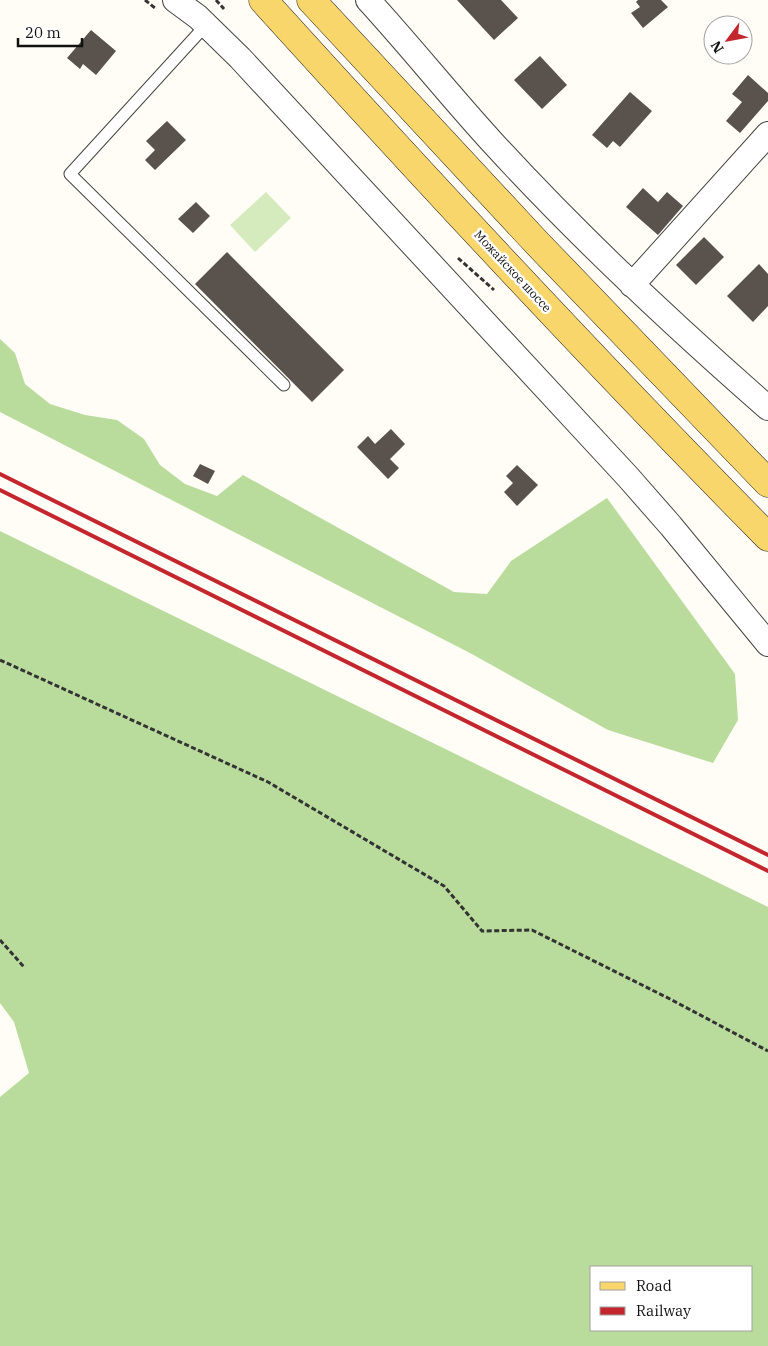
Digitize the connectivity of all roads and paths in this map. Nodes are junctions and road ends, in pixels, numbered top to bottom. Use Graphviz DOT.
graph roads {
  1 [pos="175,0"];
  2 [pos="263,0"];
  3 [pos="311,0"];
  4 [pos="370,1"];
  5 [pos="206,25"];
  6 [pos="768,134"];
  7 [pos="632,285"];
  8 [pos="284,385"];
  9 [pos="768,408"];
  10 [pos="768,483"];
  11 [pos="768,537"];
  12 [pos="768,644"];
  13 [pos="0,660"];
  14 [pos="0,940"];
  15 [pos="24,968"];
  16 [pos="768,1051"];
  1 -- 5 [label="street"];
  2 -- 11 [label="main road, Можайское шоссе"];
  3 -- 10 [label="main road"];
  4 -- 7 [label="street"];
  5 -- 8 [label="lane"];
  5 -- 12 [label="street"];
  6 -- 7 [label="street"];
  7 -- 9 [label="street"];
  13 -- 16 [label="path"];
  14 -- 15 [label="path"];
}
